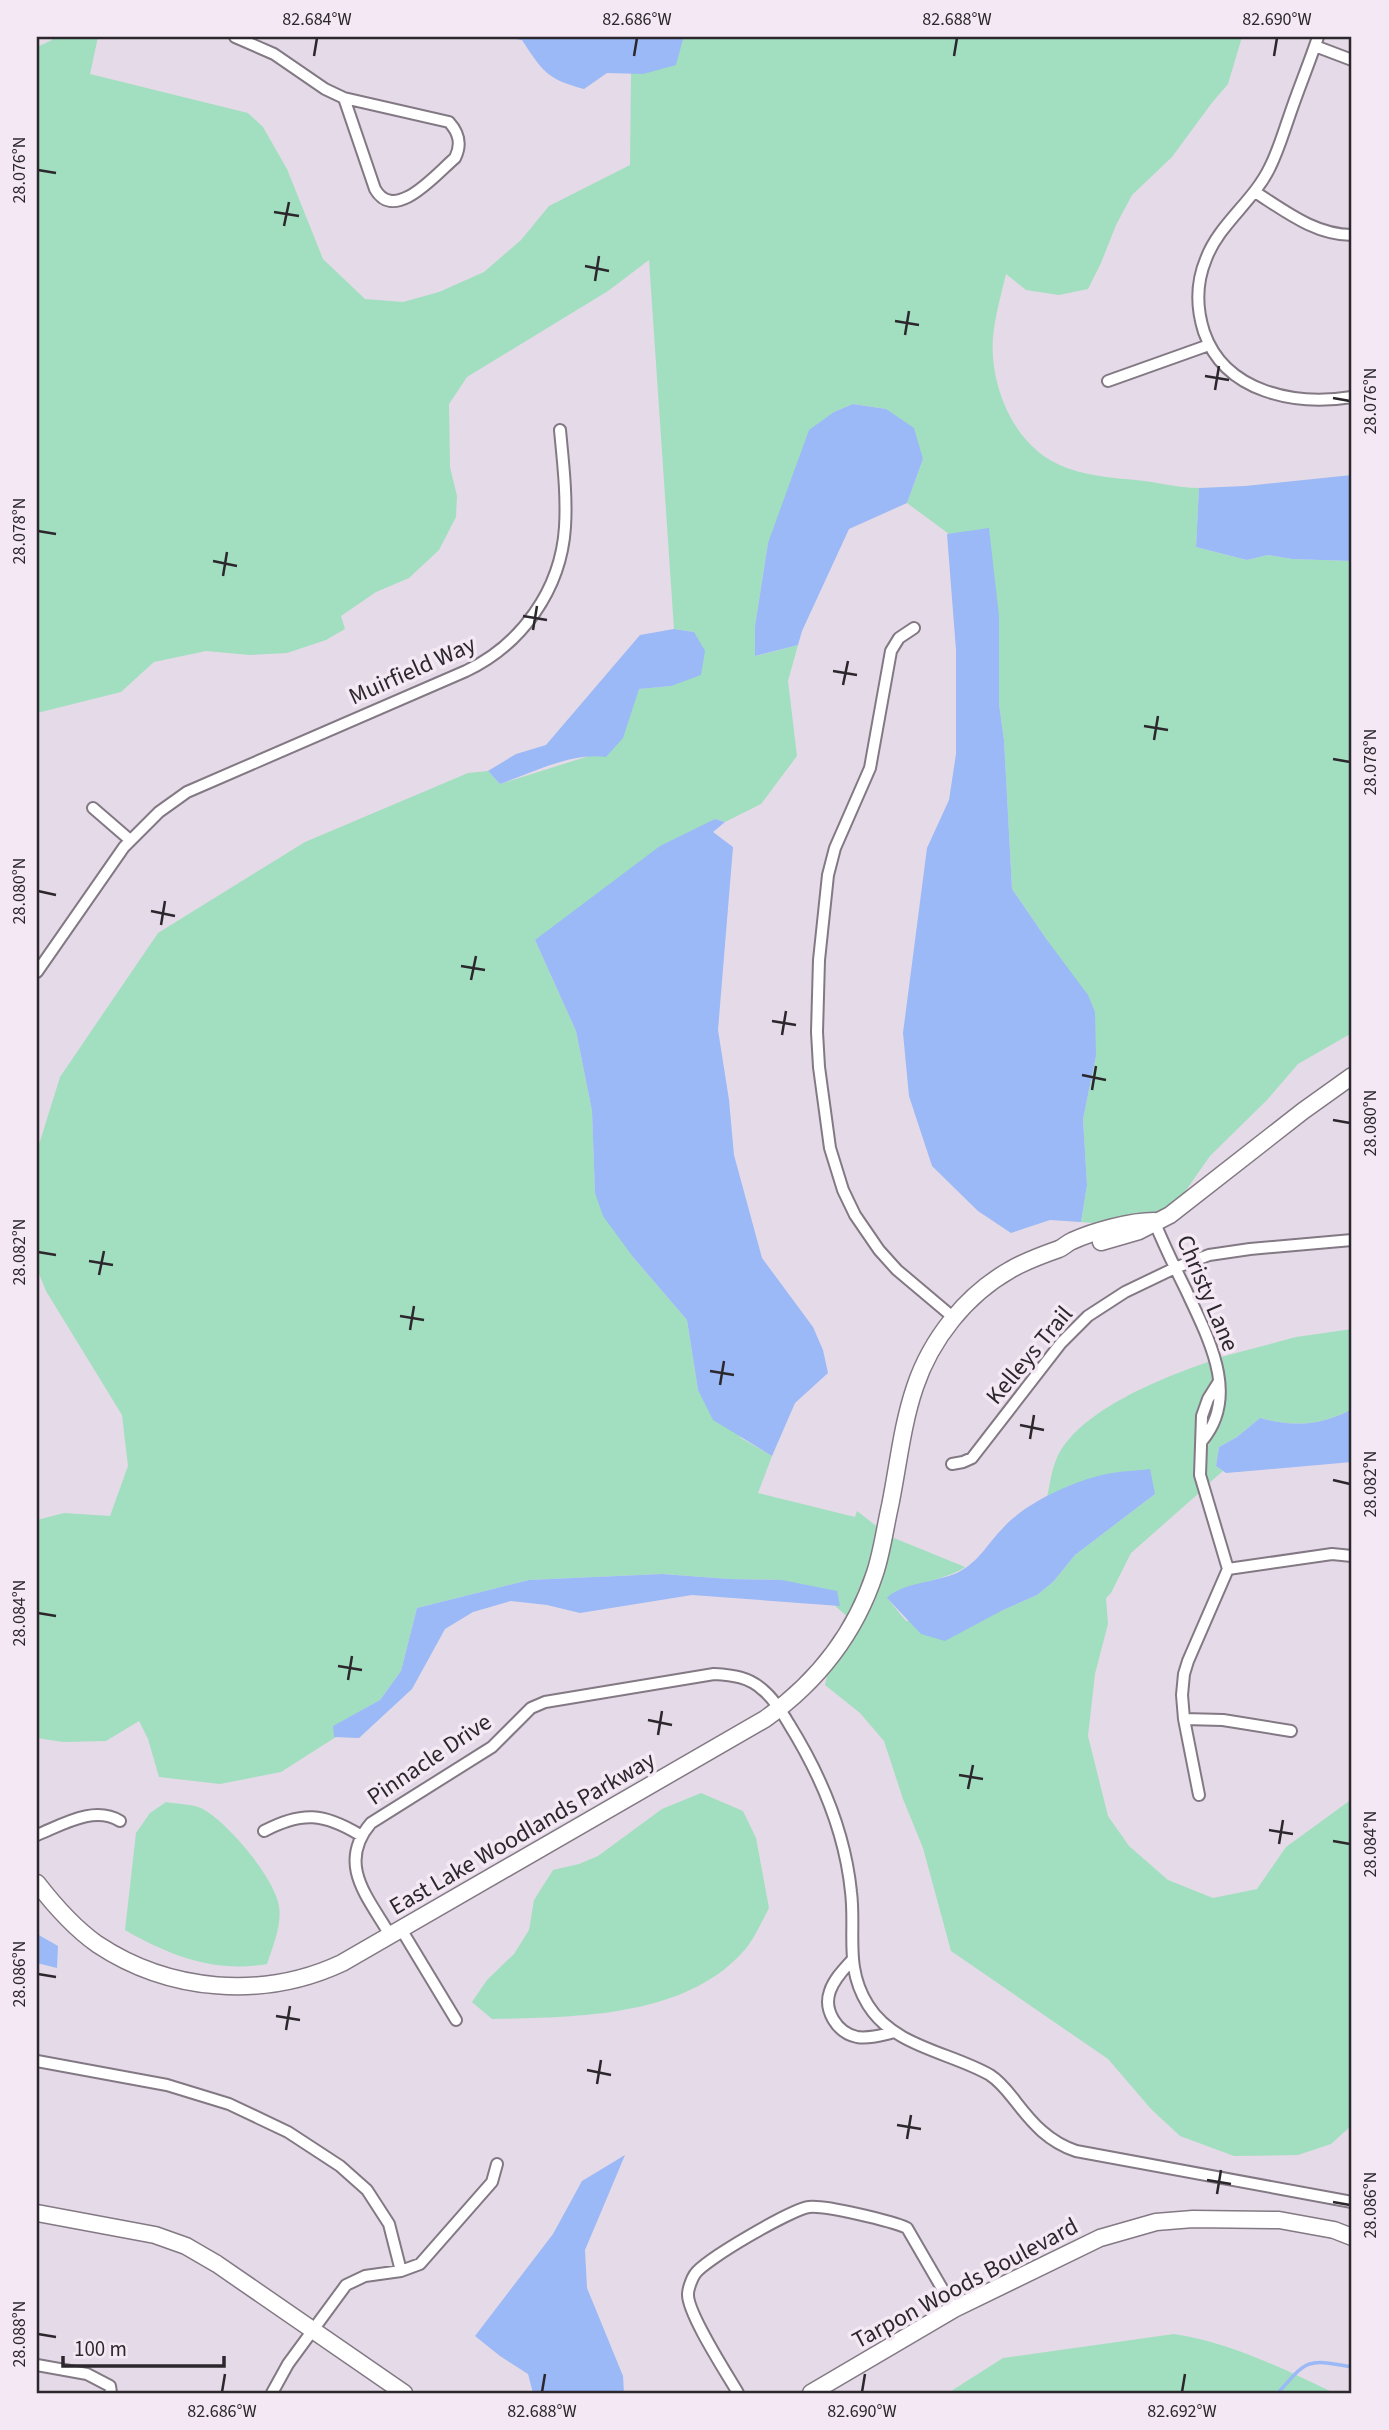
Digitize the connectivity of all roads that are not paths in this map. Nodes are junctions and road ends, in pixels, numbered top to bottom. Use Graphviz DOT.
graph roads {
  1 [pos="235,37"];
  2 [pos="1316,41"];
  3 [pos="1352,60"];
  4 [pos="344,98"];
  5 [pos="1255,192"];
  6 [pos="1352,235"];
  7 [pos="1209,345"];
  8 [pos="1108,381"];
  9 [pos="1352,397"];
  10 [pos="561,430"];
  11 [pos="914,628"];
  12 [pos="93,808"];
  13 [pos="130,840"];
  14 [pos="37,972"];
  15 [pos="1352,1076"];
  16 [pos="1154,1222"];
  17 [pos="1352,1240"];
  18 [pos="1175,1268"];
  19 [pos="954,1318"];
  20 [pos="952,1464"];
  21 [pos="1352,1556"];
  22 [pos="1228,1569"];
  23 [pos="779,1709"];
  24 [pos="1184,1719"];
  25 [pos="1291,1731"];
  26 [pos="1199,1795"];
  27 [pos="120,1821"];
  28 [pos="264,1832"];
  29 [pos="37,1835"];
  30 [pos="360,1835"];
  31 [pos="37,1883"];
  32 [pos="396,1932"];
  33 [pos="852,1960"];
  34 [pos="456,2020"];
  35 [pos="895,2032"];
  36 [pos="37,2061"];
  37 [pos="497,2164"];
  38 [pos="1352,2202"];
  39 [pos="37,2213"];
  40 [pos="1352,2237"];
  41 [pos="401,2271"];
  42 [pos="954,2309"];
  43 [pos="313,2329"];
  44 [pos="37,2365"];
  45 [pos="111,2393"];
  46 [pos="272,2393"];
  47 [pos="404,2393"];
  48 [pos="738,2393"];
  49 [pos="811,2393"];
  1 -- 4 [label="street"];
  2 -- 3 [label="street"];
  2 -- 5 [label="street"];
  4 -- 4 [label="street"];
  5 -- 6 [label="street"];
  5 -- 7 [label="street"];
  7 -- 8 [label="street"];
  7 -- 9 [label="street"];
  10 -- 13 [label="street, Muirfield Way"];
  11 -- 19 [label="street"];
  12 -- 13 [label="street"];
  13 -- 14 [label="street, Muirfield Way"];
  15 -- 16 [label="street, East Lake Woodlands Parkway"];
  16 -- 18 [label="street, Christy Lane"];
  16 -- 19 [label="street, East Lake Woodlands Parkway"];
  17 -- 18 [label="street, Kelleys Trail"];
  18 -- 20 [label="street, Kelleys Trail"];
  18 -- 22 [label="street, Christy Lane"];
  19 -- 23 [label="street, East Lake Woodlands Parkway"];
  21 -- 22 [label="street"];
  22 -- 24 [label="street"];
  23 -- 30 [label="street, Pinnacle Drive"];
  23 -- 32 [label="street, East Lake Woodlands Parkway"];
  23 -- 33 [label="street, Pinnacle Drive"];
  24 -- 25 [label="street"];
  24 -- 26 [label="street"];
  27 -- 29 [label="street"];
  28 -- 30 [label="street"];
  30 -- 32 [label="street, Pinnacle Drive"];
  31 -- 32 [label="street, East Lake Woodlands Parkway"];
  32 -- 34 [label="street, Pinnacle Drive"];
  33 -- 35 [label="street, Pinnacle Drive"];
  33 -- 35 [label="street"];
  35 -- 38 [label="street"];
  36 -- 41 [label="street"];
  37 -- 41 [label="street"];
  39 -- 43 [label="street"];
  40 -- 42 [label="street, Tarpon Woods Boulevard"];
  41 -- 43 [label="street"];
  42 -- 48 [label="street"];
  42 -- 49 [label="street, Tarpon Woods Boulevard"];
  43 -- 46 [label="street"];
  43 -- 47 [label="street"];
  44 -- 45 [label="street"];
}
